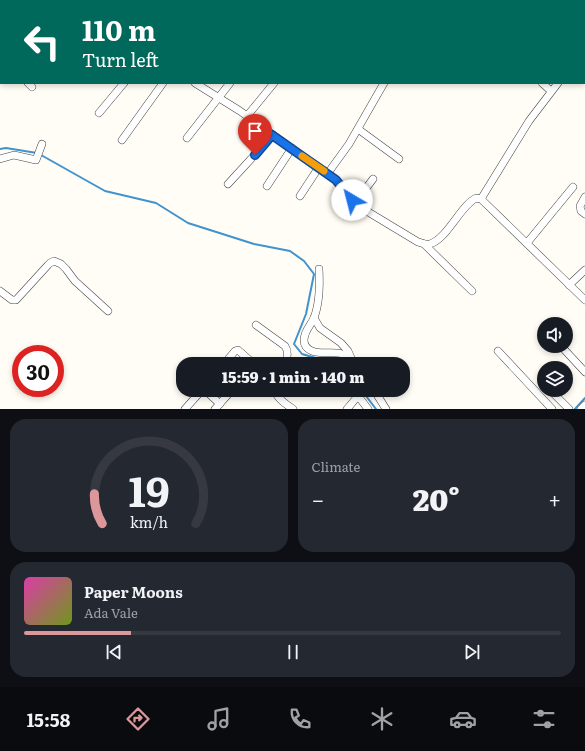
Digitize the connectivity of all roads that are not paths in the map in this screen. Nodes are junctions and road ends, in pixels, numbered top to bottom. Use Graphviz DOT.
graph roads {
  1 [pos="123,84"];
  2 [pos="162,84"];
  3 [pos="197,84"];
  4 [pos="229,84"];
  5 [pos="273,84"];
  6 [pos="383,84"];
  7 [pos="543,84"];
  8 [pos="557,84"];
  9 [pos="551,91"];
  10 [pos="219,98"];
  11 [pos="99,113"];
  12 [pos="247,116"];
  13 [pos="358,129"];
  14 [pos="272,135"];
  15 [pos="187,138"];
  16 [pos="122,140"];
  17 [pos="41,146"];
  18 [pos="292,148"];
  19 [pos="0,159"];
  20 [pos="399,159"];
  21 [pos="319,167"];
  22 [pos="328,173"];
  23 [pos="372,179"];
  24 [pos="228,184"];
  25 [pos="267,186"];
  26 [pos="573,186"];
  27 [pos="300,196"];
  28 [pos="585,197"];
  29 [pos="481,199"];
  30 [pos="355,203"];
  31 [pos="585,214"];
  32 [pos="527,243"];
  33 [pos="424,244"];
  34 [pos="319,269"];
  35 [pos="585,270"];
  36 [pos="569,285"];
  37 [pos="0,291"];
  38 [pos="472,291"];
  39 [pos="585,300"];
  40 [pos="108,311"];
  41 [pos="314,318"];
  42 [pos="256,326"];
  43 [pos="498,351"];
  44 [pos="567,353"];
  45 [pos="230,357"];
  46 [pos="246,357"];
  47 [pos="286,357"];
  48 [pos="348,357"];
  49 [pos="350,357"];
  50 [pos="585,372"];
  51 [pos="196,397"];
  52 [pos="210,397"];
  53 [pos="225,397"];
  54 [pos="279,397"];
  55 [pos="357,397"];
  56 [pos="362,397"];
  57 [pos="378,397"];
  58 [pos="557,397"];
  59 [pos="585,405"];
  60 [pos="217,406"];
  61 [pos="185,409"];
  62 [pos="293,409"];
  63 [pos="347,409"];
  64 [pos="368,409"];
  65 [pos="386,409"];
  66 [pos="552,409"];
  67 [pos="569,409"];
  68 [pos="581,409"];
  1 -- 11 [label="street"];
  2 -- 16 [label="street"];
  3 -- 10 [label="street"];
  4 -- 10 [label="street"];
  5 -- 12 [label="street"];
  6 -- 13 [label="street"];
  7 -- 9 [label="street"];
  8 -- 9 [label="street"];
  9 -- 29 [label="street"];
  10 -- 12 [label="street"];
  10 -- 15 [label="street"];
  12 -- 14 [label="street"];
  13 -- 20 [label="street"];
  13 -- 22 [label="street"];
  14 -- 18 [label="street"];
  14 -- 24 [label="street"];
  17 -- 19 [label="street"];
  18 -- 21 [label="street"];
  18 -- 25 [label="street"];
  21 -- 22 [label="street"];
  21 -- 27 [label="street"];
  22 -- 30 [label="street"];
  23 -- 30 [label="street"];
  26 -- 32 [label="street"];
  28 -- 31 [label="street"];
  29 -- 32 [label="street"];
  29 -- 33 [label="street"];
  30 -- 33 [label="street"];
  32 -- 36 [label="street"];
  33 -- 38 [label="street"];
  34 -- 41 [label="street"];
  35 -- 36 [label="street"];
  36 -- 39 [label="street"];
  37 -- 40 [label="street"];
  41 -- 48 [label="street"];
  41 -- 49 [label="street"];
  42 -- 47 [label="street"];
  43 -- 66 [label="street"];
  44 -- 50 [label="street"];
  45 -- 46 [label="street"];
  51 -- 61 [label="street"];
  52 -- 60 [label="street"];
  53 -- 60 [label="street"];
  54 -- 62 [label="street"];
  55 -- 63 [label="street"];
  56 -- 64 [label="street"];
  57 -- 65 [label="street"];
  58 -- 67 [label="street"];
  59 -- 68 [label="street"];
}
